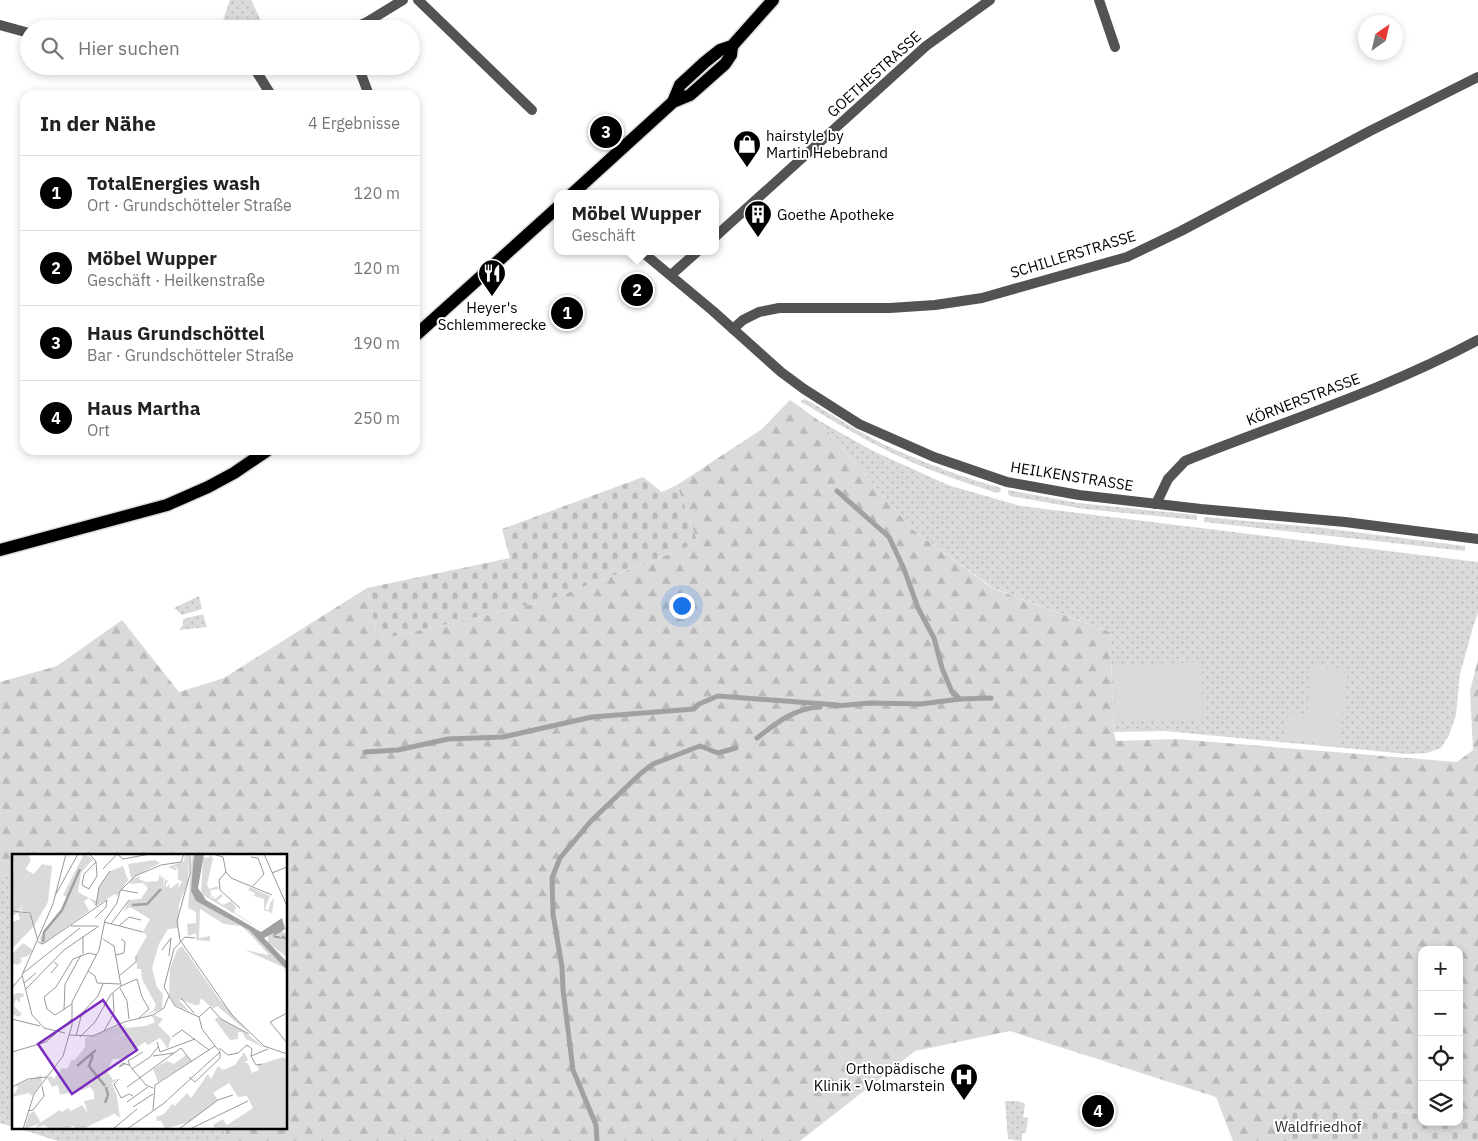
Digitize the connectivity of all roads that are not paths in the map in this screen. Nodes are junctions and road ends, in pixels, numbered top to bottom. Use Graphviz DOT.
graph roads {
  1 [pos="403,0"];
  2 [pos="418,0"];
  3 [pos="773,0"];
  4 [pos="990,0"];
  5 [pos="1099,0"];
  6 [pos="370,20"];
  7 [pos="0,25"];
  8 [pos="20,31"];
  9 [pos="1115,47"];
  10 [pos="259,75"];
  11 [pos="361,75"];
  12 [pos="1478,77"];
  13 [pos="268,90"];
  14 [pos="367,90"];
  15 [pos="532,110"];
  16 [pos="578,190"];
  17 [pos="554,211"];
  18 [pos="719,233"];
  19 [pos="647,255"];
  20 [pos="694,255"];
  21 [pos="671,275"];
  22 [pos="733,328"];
  23 [pos="420,331"];
  24 [pos="1478,340"];
  25 [pos="261,455"];
  26 [pos="1156,504"];
  27 [pos="1478,538"];
  28 [pos="0,550"];
  1 -- 6 [label="street"];
  2 -- 15 [label="street"];
  3 -- 16 [label="main road"];
  4 -- 18 [label="street, GOETHESTRASSE"];
  5 -- 9 [label="street"];
  7 -- 8 [label="street"];
  10 -- 13 [label="street"];
  11 -- 14 [label="street"];
  12 -- 22 [label="street, SCHILLERSTRASSE"];
  17 -- 23 [label="main road"];
  19 -- 21 [label="street, HEILKENSTRASSE"];
  20 -- 21 [label="street"];
  21 -- 22 [label="street, HEILKENSTRASSE"];
  22 -- 26 [label="street, HEILKENSTRASSE"];
  24 -- 26 [label="street, KÖRNERSTRASSE"];
  25 -- 28 [label="main road"];
  26 -- 27 [label="street, HEILKENSTRASSE"];
}
